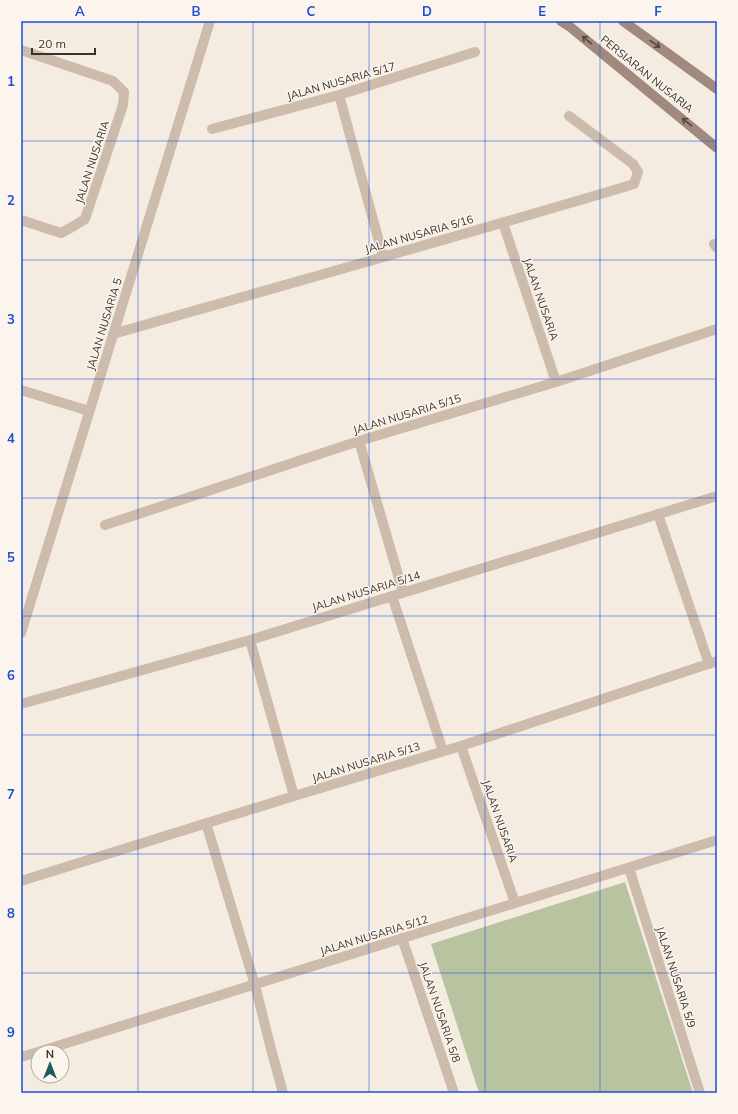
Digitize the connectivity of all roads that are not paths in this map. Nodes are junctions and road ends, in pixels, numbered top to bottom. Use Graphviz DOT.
graph roads {
  1 [pos="210,21"];
  2 [pos="561,21"];
  3 [pos="623,21"];
  4 [pos="21,50"];
  5 [pos="475,52"];
  6 [pos="717,89"];
  7 [pos="339,95"];
  8 [pos="569,116"];
  9 [pos="212,129"];
  10 [pos="717,148"];
  11 [pos="21,220"];
  12 [pos="503,223"];
  13 [pos="383,256"];
  14 [pos="717,330"];
  15 [pos="113,334"];
  16 [pos="556,382"];
  17 [pos="21,390"];
  18 [pos="89,411"];
  19 [pos="359,440"];
  20 [pos="717,496"];
  21 [pos="658,514"];
  22 [pos="105,526"];
  23 [pos="403,592"];
  24 [pos="392,596"];
  25 [pos="21,634"];
  26 [pos="250,640"];
  27 [pos="713,662"];
  28 [pos="21,704"];
  29 [pos="462,746"];
  30 [pos="443,751"];
  31 [pos="294,796"];
  32 [pos="206,824"];
  33 [pos="717,840"];
  34 [pos="629,868"];
  35 [pos="21,881"];
  36 [pos="515,903"];
  37 [pos="402,938"];
  38 [pos="255,985"];
  39 [pos="64,1044"];
  40 [pos="284,1093"];
  41 [pos="454,1093"];
  42 [pos="700,1093"];
  1 -- 15 [label="street, JALAN NUSARIA 5"];
  10 -- 2 [label="street, PERSIARAN NUSARIA, one-way"];
  3 -- 6 [label="street, one-way"];
  4 -- 11 [label="street, JALAN NUSARIA"];
  5 -- 7 [label="street, JALAN NUSARIA 5/17"];
  7 -- 9 [label="street, JALAN NUSARIA 5/17"];
  7 -- 13 [label="street"];
  8 -- 12 [label="street, JALAN NUSARIA 5/16"];
  12 -- 13 [label="street, JALAN NUSARIA 5/16"];
  12 -- 16 [label="street, JALAN NUSARIA"];
  13 -- 15 [label="street, JALAN NUSARIA 5/16"];
  14 -- 16 [label="street, JALAN NUSARIA 5/15"];
  15 -- 18 [label="street, JALAN NUSARIA 5"];
  16 -- 19 [label="street, JALAN NUSARIA 5/15"];
  17 -- 18 [label="street"];
  18 -- 25 [label="street, JALAN NUSARIA 5"];
  19 -- 22 [label="street, JALAN NUSARIA 5/15"];
  19 -- 23 [label="street"];
  20 -- 21 [label="street, JALAN NUSARIA 5/14"];
  21 -- 23 [label="street, JALAN NUSARIA 5/14"];
  21 -- 27 [label="street"];
  23 -- 24 [label="street, JALAN NUSARIA 5/14"];
  24 -- 26 [label="street, JALAN NUSARIA 5/14"];
  24 -- 30 [label="street"];
  26 -- 28 [label="street, JALAN NUSARIA 5/14"];
  26 -- 31 [label="street"];
  27 -- 29 [label="street, JALAN NUSARIA 5/13"];
  29 -- 30 [label="street, JALAN NUSARIA 5/13"];
  29 -- 36 [label="street, JALAN NUSARIA"];
  30 -- 31 [label="street, JALAN NUSARIA 5/13"];
  31 -- 32 [label="street, JALAN NUSARIA 5/13"];
  32 -- 35 [label="street, JALAN NUSARIA 5/13"];
  32 -- 38 [label="street"];
  33 -- 34 [label="street, JALAN NUSARIA 5/12"];
  34 -- 36 [label="street, JALAN NUSARIA 5/12"];
  34 -- 42 [label="street, JALAN NUSARIA 5/9"];
  36 -- 37 [label="street, JALAN NUSARIA 5/12"];
  37 -- 38 [label="street, JALAN NUSARIA 5/12"];
  37 -- 41 [label="street, JALAN NUSARIA 5/8"];
  38 -- 39 [label="street, JALAN NUSARIA 5/12"];
  38 -- 40 [label="street"];
}
